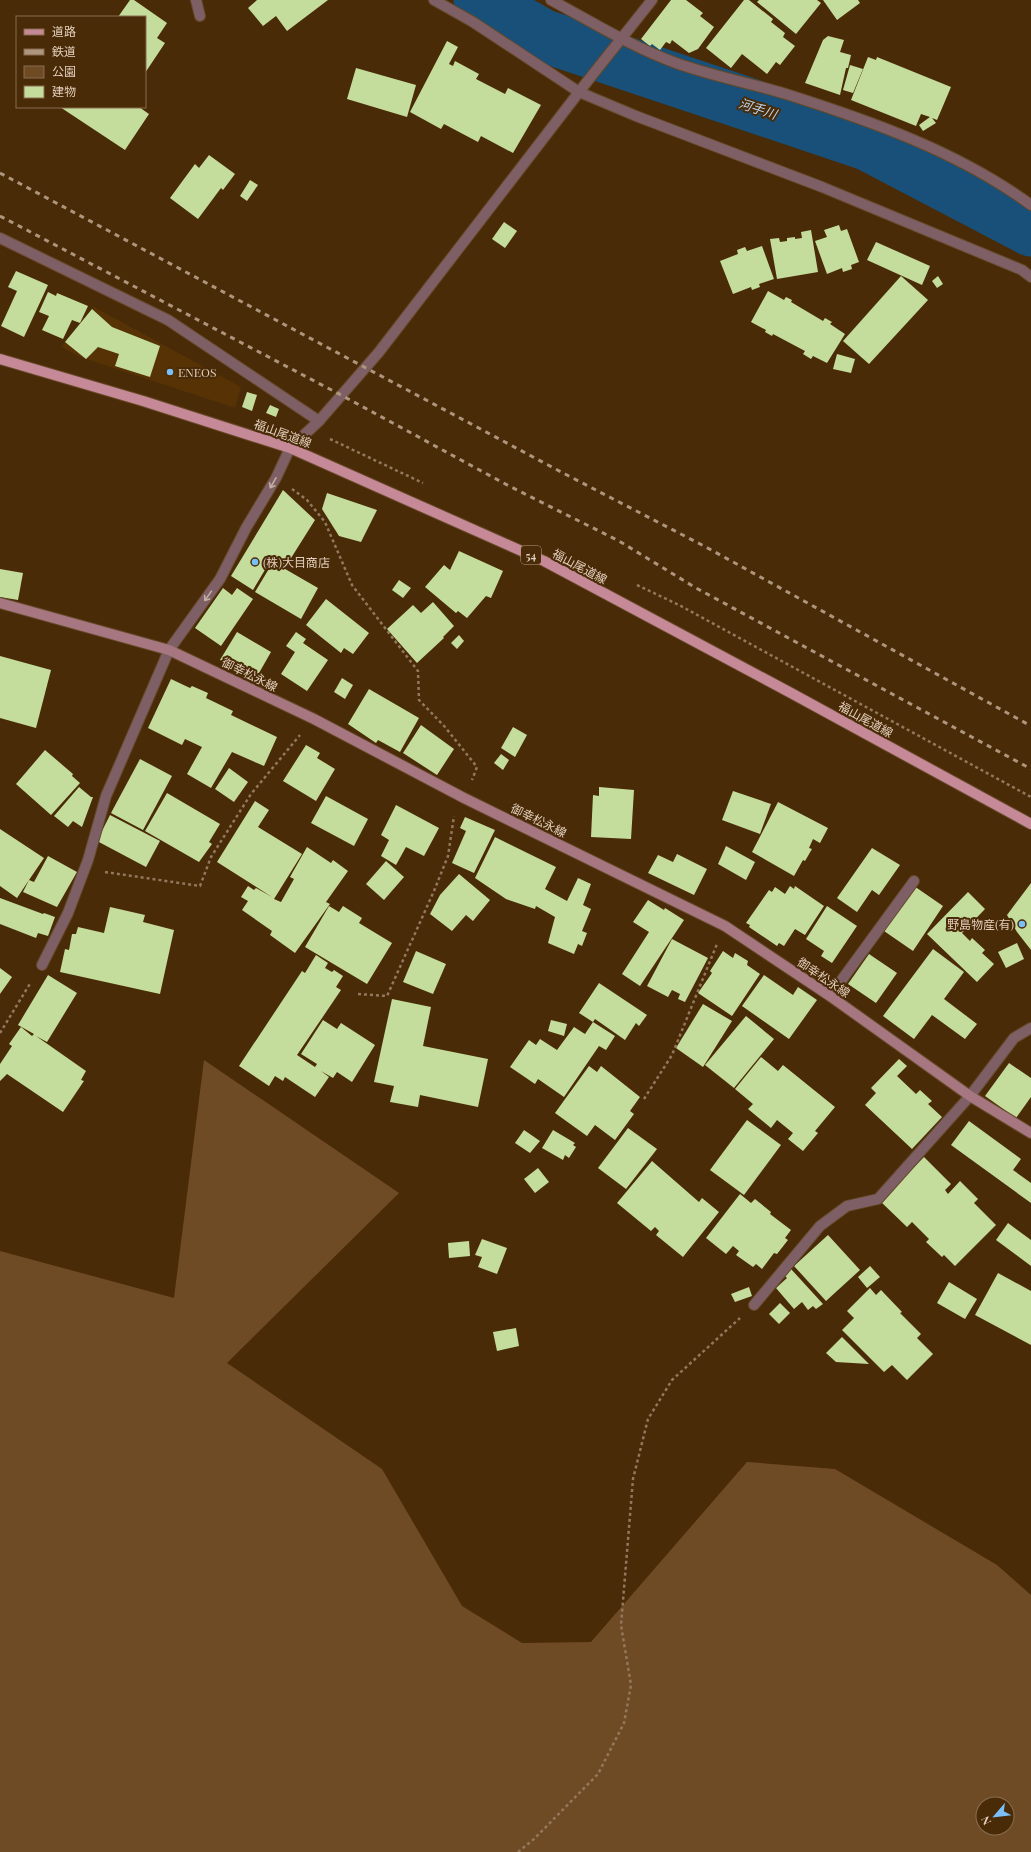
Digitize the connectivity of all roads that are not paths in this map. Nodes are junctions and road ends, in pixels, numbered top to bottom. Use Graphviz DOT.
graph roads {
  1 [pos="196,0"];
  2 [pos="434,0"];
  3 [pos="551,0"];
  4 [pos="652,0"];
  5 [pos="200,16"];
  6 [pos="621,38"];
  7 [pos="579,92"];
  8 [pos="1031,205"];
  9 [pos="0,238"];
  10 [pos="1031,277"];
  11 [pos="0,359"];
  12 [pos="319,420"];
  13 [pos="290,448"];
  14 [pos="0,603"];
  15 [pos="169,650"];
  16 [pos="1031,824"];
  17 [pos="914,881"];
  18 [pos="42,965"];
  19 [pos="830,996"];
  20 [pos="1031,1028"];
  21 [pos="970,1096"];
  22 [pos="1031,1133"];
  23 [pos="754,1305"];
  1 -- 5 [label="street"];
  2 -- 7 [label="street"];
  3 -- 6 [label="street"];
  4 -- 6 [label="street"];
  6 -- 7 [label="street"];
  6 -- 8 [label="street"];
  7 -- 10 [label="street"];
  7 -- 12 [label="street"];
  9 -- 12 [label="street"];
  11 -- 13 [label="main road, 福山尾道線 / 54"];
  12 -- 13 [label="street"];
  13 -- 15 [label="street, one-way"];
  13 -- 16 [label="main road, 福山尾道線 / 54"];
  14 -- 15 [label="main road, 御幸松永線"];
  15 -- 18 [label="street"];
  15 -- 19 [label="main road, 御幸松永線"];
  17 -- 19 [label="street"];
  19 -- 21 [label="main road, 御幸松永線"];
  20 -- 21 [label="street"];
  21 -- 22 [label="main road, 御幸松永線"];
  21 -- 23 [label="street"];
}
